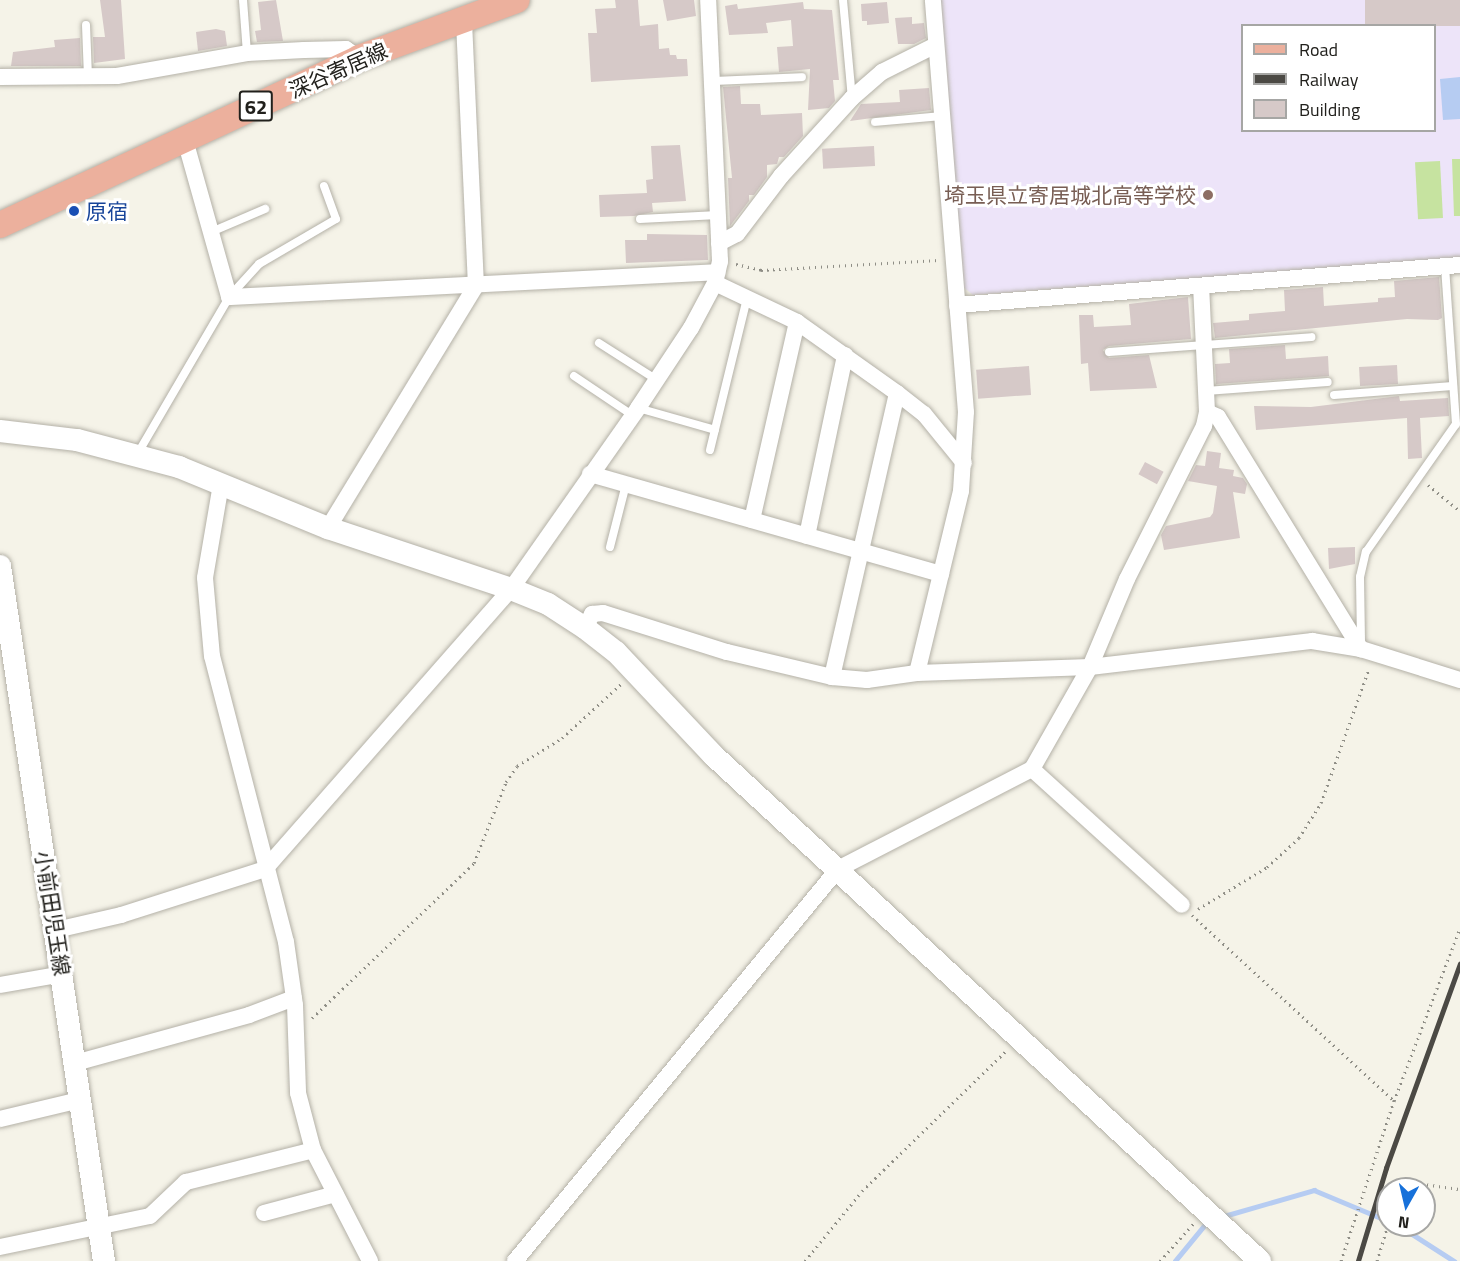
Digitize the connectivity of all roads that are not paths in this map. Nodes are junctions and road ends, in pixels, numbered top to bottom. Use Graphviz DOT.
graph roads {
  1 [pos="243,0"];
  2 [pos="517,0"];
  3 [pos="708,0"];
  4 [pos="843,0"];
  5 [pos="933,0"];
  6 [pos="464,20"];
  7 [pos="86,25"];
  8 [pos="936,45"];
  9 [pos="247,53"];
  10 [pos="359,58"];
  11 [pos="88,76"];
  12 [pos="0,77"];
  13 [pos="802,77"];
  14 [pos="712,81"];
  15 [pos="852,98"];
  16 [pos="941,116"];
  17 [pos="875,122"];
  18 [pos="185,140"];
  19 [pos="324,186"];
  20 [pos="265,209"];
  21 [pos="718,214"];
  22 [pos="640,219"];
  23 [pos="0,225"];
  24 [pos="211,232"];
  25 [pos="719,243"];
  26 [pos="1453,266"];
  27 [pos="717,272"];
  28 [pos="476,286"];
  29 [pos="1201,286"];
  30 [pos="229,297"];
  31 [pos="747,298"];
  32 [pos="957,305"];
  33 [pos="797,322"];
  34 [pos="1311,337"];
  35 [pos="599,343"];
  36 [pos="1204,344"];
  37 [pos="1108,352"];
  38 [pos="845,355"];
  39 [pos="574,376"];
  40 [pos="657,380"];
  41 [pos="1328,382"];
  42 [pos="1453,386"];
  43 [pos="1206,391"];
  44 [pos="897,393"];
  45 [pos="1334,395"];
  46 [pos="635,412"];
  47 [pos="1207,412"];
  48 [pos="715,430"];
  49 [pos="0,431"];
  50 [pos="710,450"];
  51 [pos="138,453"];
  52 [pos="964,463"];
  53 [pos="590,474"];
  54 [pos="221,484"];
  55 [pos="626,484"];
  56 [pos="752,520"];
  57 [pos="328,528"];
  58 [pos="807,536"];
  59 [pos="610,547"];
  60 [pos="861,551"];
  61 [pos="0,566"];
  62 [pos="940,574"];
  63 [pos="511,589"];
  64 [pos="5,628"];
  65 [pos="585,628"];
  66 [pos="1368,651"];
  67 [pos="1090,667"];
  68 [pos="917,673"];
  69 [pos="832,677"];
  70 [pos="1460,680"];
  71 [pos="1032,769"];
  72 [pos="265,869"];
  73 [pos="838,869"];
  74 [pos="1187,910"];
  75 [pos="56,930"];
  76 [pos="63,974"];
  77 [pos="0,985"];
  78 [pos="294,998"];
  79 [pos="75,1063"];
  80 [pos="80,1100"];
  81 [pos="0,1119"];
  82 [pos="313,1150"];
  83 [pos="336,1194"];
  84 [pos="264,1213"];
  85 [pos="99,1223"];
  86 [pos="0,1246"];
  87 [pos="104,1261"];
  88 [pos="370,1261"];
  89 [pos="515,1261"];
  90 [pos="1260,1261"];
  1 -- 9 [label="lane"];
  2 -- 6 [label="main road, 深谷寄居線 / 62"];
  3 -- 14 [label="street"];
  4 -- 15 [label="lane"];
  5 -- 8 [label="street"];
  6 -- 10 [label="main road, 深谷寄居線 / 62"];
  6 -- 28 [label="street"];
  7 -- 11 [label="lane"];
  8 -- 15 [label="street"];
  8 -- 16 [label="street"];
  9 -- 10 [label="street"];
  9 -- 11 [label="street"];
  10 -- 18 [label="main road, 深谷寄居線 / 62"];
  11 -- 12 [label="street"];
  13 -- 14 [label="lane"];
  14 -- 21 [label="street"];
  15 -- 25 [label="street"];
  16 -- 17 [label="lane"];
  16 -- 32 [label="street"];
  18 -- 23 [label="main road, 深谷寄居線 / 62"];
  18 -- 24 [label="street"];
  19 -- 30 [label="lane"];
  20 -- 24 [label="lane"];
  21 -- 22 [label="lane"];
  21 -- 25 [label="street"];
  24 -- 30 [label="street"];
  25 -- 27 [label="street"];
  26 -- 29 [label="street"];
  26 -- 42 [label="lane"];
  27 -- 28 [label="street"];
  27 -- 31 [label="street"];
  27 -- 40 [label="street"];
  28 -- 30 [label="street"];
  28 -- 57 [label="street"];
  29 -- 32 [label="street"];
  29 -- 36 [label="street"];
  30 -- 51 [label="lane"];
  31 -- 33 [label="street"];
  31 -- 48 [label="lane"];
  32 -- 52 [label="street"];
  33 -- 38 [label="street"];
  33 -- 56 [label="street"];
  34 -- 36 [label="lane"];
  35 -- 40 [label="lane"];
  36 -- 37 [label="lane"];
  36 -- 43 [label="street"];
  38 -- 44 [label="street"];
  38 -- 58 [label="street"];
  39 -- 46 [label="lane"];
  40 -- 46 [label="street"];
  41 -- 43 [label="lane"];
  42 -- 45 [label="lane"];
  42 -- 66 [label="lane"];
  43 -- 47 [label="street"];
  44 -- 52 [label="street"];
  44 -- 60 [label="street"];
  46 -- 48 [label="lane"];
  46 -- 53 [label="street"];
  47 -- 66 [label="street"];
  47 -- 67 [label="street"];
  48 -- 50 [label="lane"];
  49 -- 51 [label="street"];
  51 -- 54 [label="street"];
  52 -- 62 [label="street"];
  53 -- 55 [label="street"];
  53 -- 63 [label="street"];
  54 -- 57 [label="street"];
  54 -- 72 [label="street"];
  55 -- 56 [label="street"];
  55 -- 59 [label="lane"];
  56 -- 58 [label="street"];
  57 -- 63 [label="street"];
  58 -- 60 [label="street"];
  60 -- 62 [label="street"];
  60 -- 69 [label="street"];
  61 -- 64 [label="street, 小前田児玉線"];
  62 -- 68 [label="street"];
  63 -- 65 [label="street"];
  63 -- 72 [label="street"];
  64 -- 75 [label="street, 小前田児玉線"];
  65 -- 69 [label="street"];
  65 -- 73 [label="street"];
  66 -- 67 [label="street"];
  66 -- 70 [label="street"];
  67 -- 68 [label="street"];
  67 -- 71 [label="street"];
  68 -- 69 [label="street"];
  71 -- 73 [label="street"];
  71 -- 74 [label="street"];
  72 -- 75 [label="street"];
  72 -- 78 [label="street"];
  73 -- 89 [label="street"];
  73 -- 90 [label="street"];
  75 -- 76 [label="street, 小前田児玉線"];
  76 -- 77 [label="street"];
  76 -- 79 [label="street, 小前田児玉線"];
  78 -- 79 [label="street"];
  78 -- 82 [label="street"];
  79 -- 80 [label="street, 小前田児玉線"];
  80 -- 81 [label="street"];
  80 -- 85 [label="street, 小前田児玉線"];
  82 -- 83 [label="street"];
  82 -- 85 [label="street"];
  83 -- 84 [label="street"];
  83 -- 88 [label="street"];
  85 -- 86 [label="street"];
  85 -- 87 [label="street, 小前田児玉線"];
}
